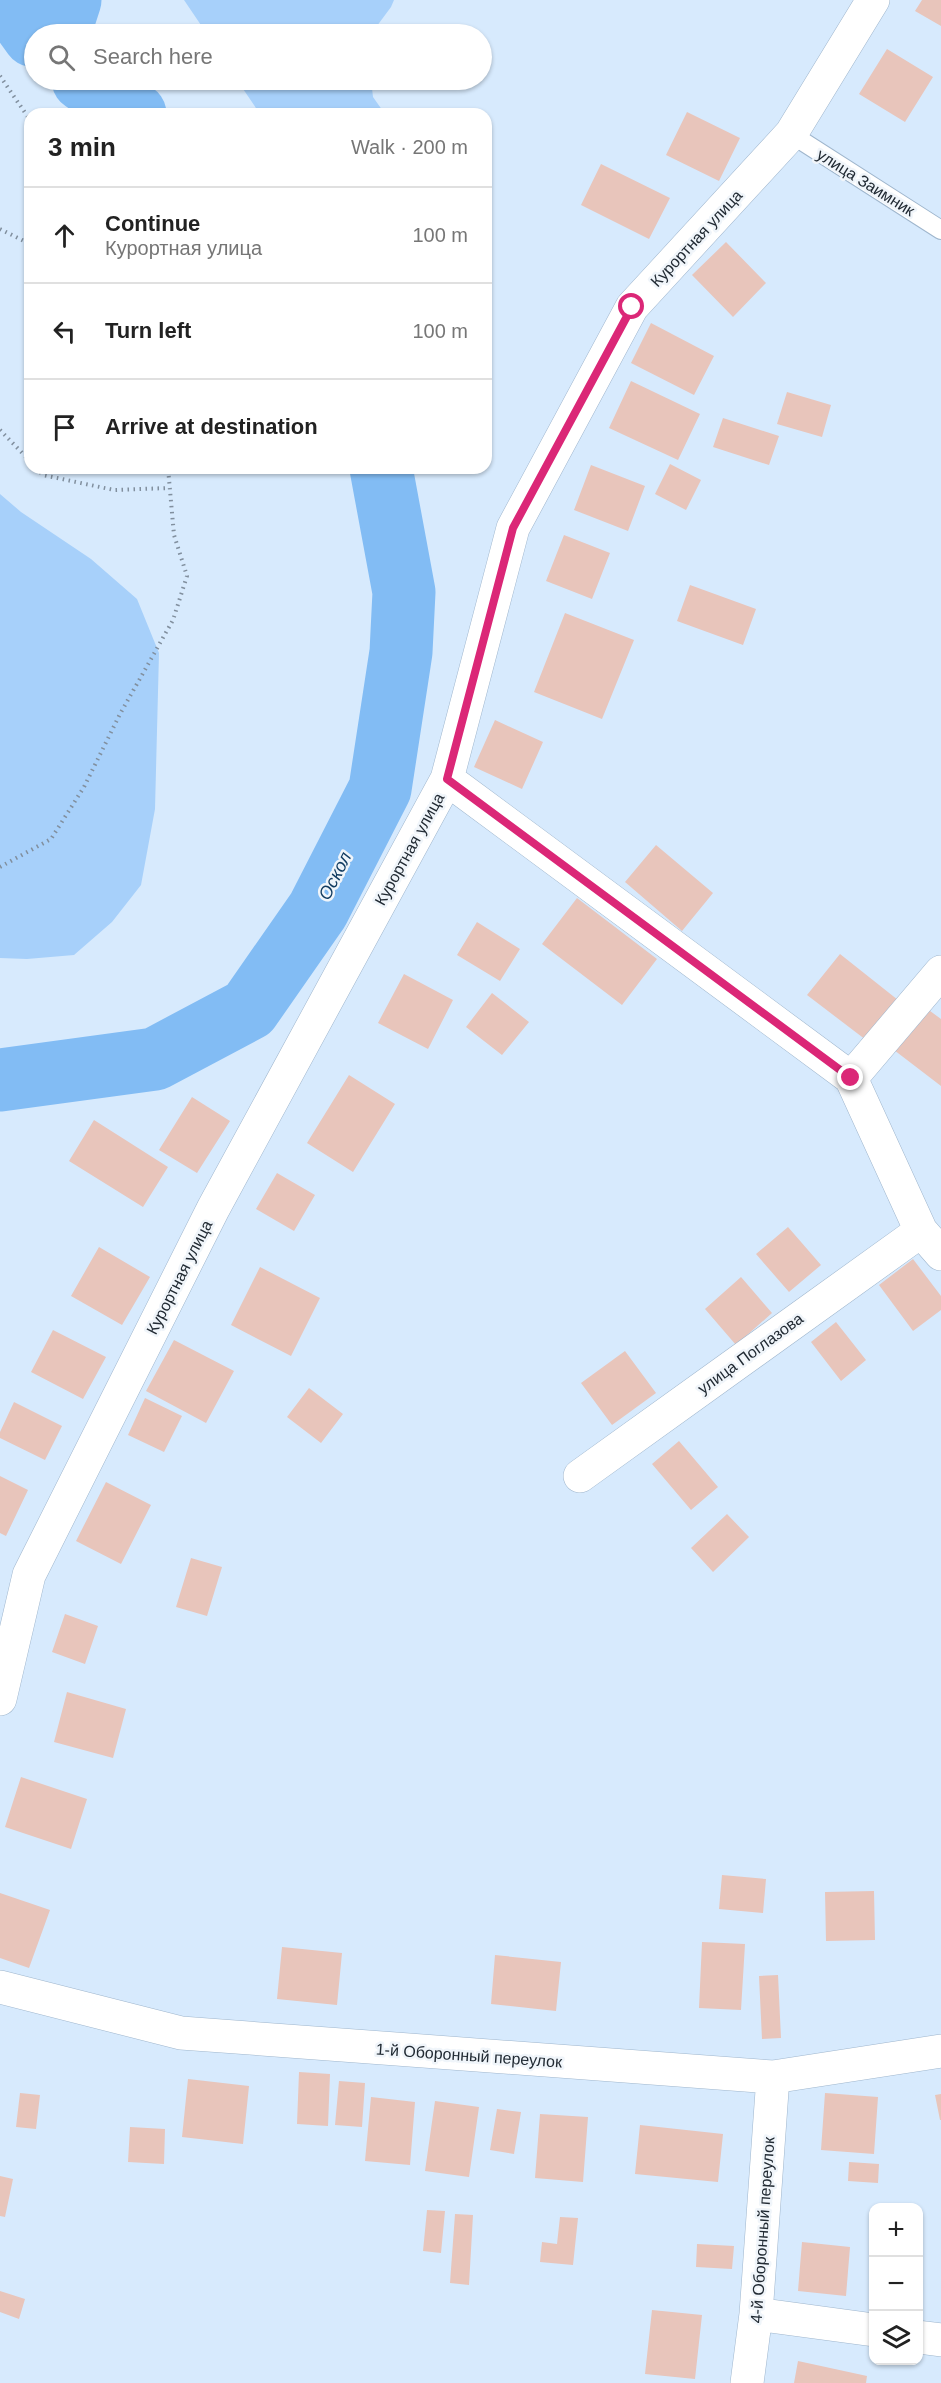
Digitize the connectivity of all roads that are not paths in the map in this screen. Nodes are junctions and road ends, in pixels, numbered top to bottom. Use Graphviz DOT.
graph roads {
  1 [pos="873,0"];
  2 [pos="791,135"];
  3 [pos="941,230"];
  4 [pos="447,779"];
  5 [pos="941,972"];
  6 [pos="851,1078"];
  7 [pos="931,1242"];
  8 [pos="580,1476"];
  9 [pos="0,1699"];
  10 [pos="0,1987"];
  11 [pos="941,2051"];
  12 [pos="773,2077"];
  13 [pos="756,2314"];
  14 [pos="869,2329"];
  15 [pos="923,2338"];
  16 [pos="941,2340"];
  17 [pos="747,2383"];
  1 -- 2 [label="street, Курортная улица"];
  2 -- 3 [label="lane, улица Заимник"];
  2 -- 4 [label="street, Курортная улица"];
  4 -- 6 [label="street"];
  4 -- 9 [label="street, Курортная улица"];
  5 -- 6 [label="street"];
  6 -- 7 [label="street"];
  7 -- 8 [label="street, улица Поглазова"];
  10 -- 12 [label="street, 1-й Оборонный переулок"];
  11 -- 12 [label="street, 1-й Оборонный переулок"];
  12 -- 13 [label="street, 4-й Оборонный переулок"];
  13 -- 14 [label="street"];
  13 -- 17 [label="street, 4-й Оборонный переулок"];
  15 -- 16 [label="street"];
}
